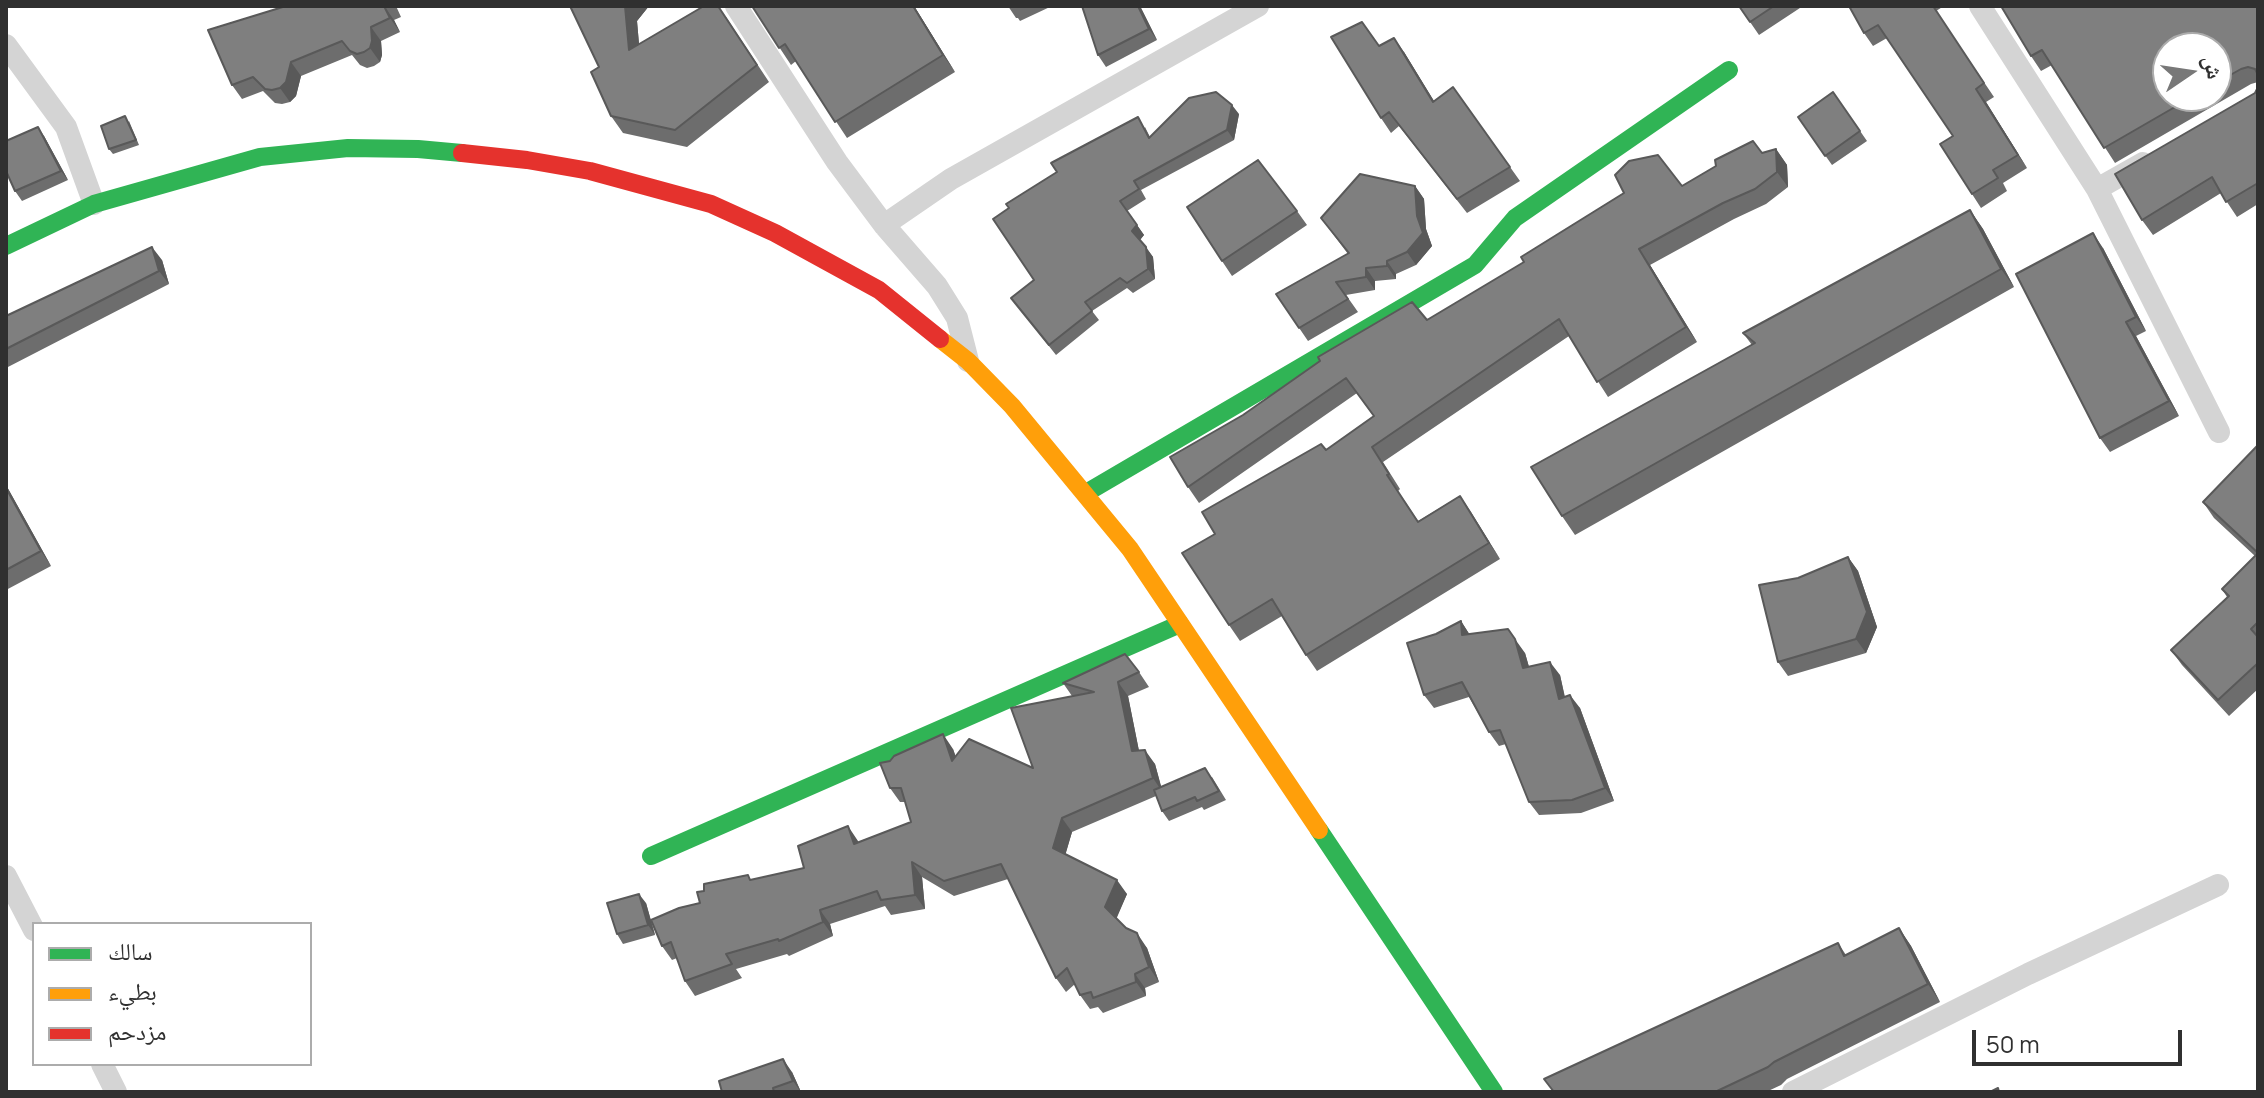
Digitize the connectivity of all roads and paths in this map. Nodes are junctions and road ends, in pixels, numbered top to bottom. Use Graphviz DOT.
graph roads {
  1 [pos="736,6"];
  2 [pos="1258,6"];
  3 [pos="1980,6"];
  4 [pos="6,45"];
  5 [pos="1729,70"];
  6 [pos="2164,150"];
  7 [pos="2097,189"];
  8 [pos="94,204"];
  9 [pos="884,225"];
  10 [pos="6,246"];
  11 [pos="968,361"];
  12 [pos="2219,432"];
  13 [pos="1086,493"];
  14 [pos="1180,624"];
  15 [pos="651,856"];
  16 [pos="6,876"];
  17 [pos="2218,885"];
  18 [pos="32,926"];
  19 [pos="103,1066"];
  20 [pos="116,1092"];
  21 [pos="1494,1092"];
  22 [pos="1793,1092"];
  1 -- 9 [label="street"];
  2 -- 9 [label="street"];
  3 -- 7 [label="street"];
  4 -- 8 [label="street"];
  5 -- 13 [label="main road"];
  6 -- 7 [label="street"];
  7 -- 12 [label="street"];
  8 -- 10 [label="main road"];
  8 -- 11 [label="main road"];
  9 -- 11 [label="street"];
  11 -- 13 [label="main road"];
  13 -- 14 [label="main road"];
  14 -- 15 [label="main road"];
  14 -- 21 [label="main road"];
  16 -- 18 [label="street"];
  17 -- 22 [label="street"];
  19 -- 20 [label="street"];
}
